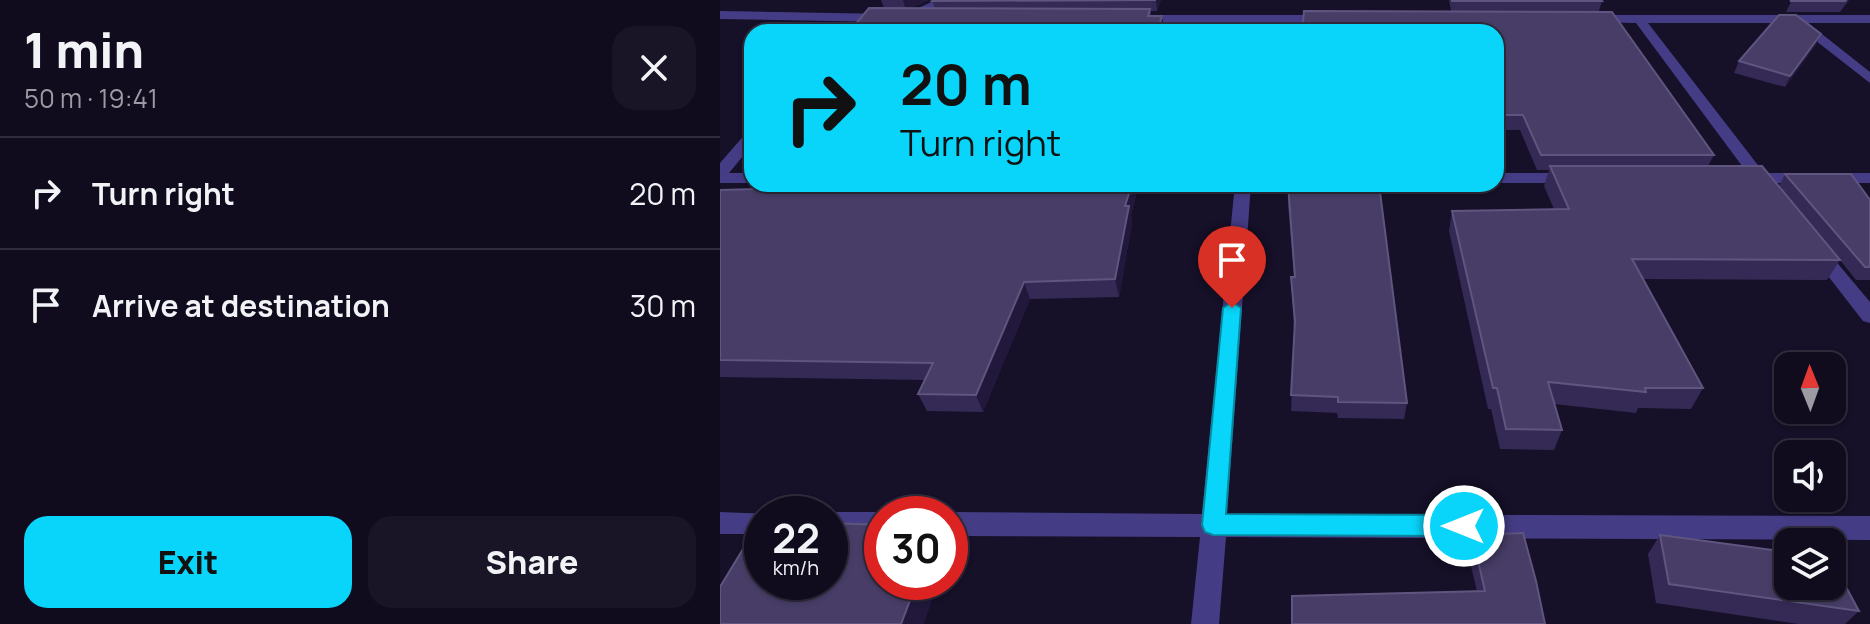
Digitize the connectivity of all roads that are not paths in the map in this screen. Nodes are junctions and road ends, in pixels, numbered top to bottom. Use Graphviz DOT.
graph roads {
  1 [pos="946,0"];
  2 [pos="720,15"];
  3 [pos="851,16"];
  4 [pos="902,18"];
  5 [pos="932,18"];
  6 [pos="1117,19"];
  7 [pos="1335,19"];
  8 [pos="1575,19"];
  9 [pos="1639,19"];
  10 [pos="1795,19"];
  11 [pos="1870,19"];
  12 [pos="1255,20"];
  13 [pos="844,24"];
  14 [pos="1870,79"];
  15 [pos="744,145"];
  16 [pos="720,176"];
  17 [pos="744,178"];
  18 [pos="1504,178"];
  19 [pos="1589,178"];
  20 [pos="1728,178"];
  21 [pos="1759,178"];
  22 [pos="1870,178"];
  23 [pos="1242,192"];
  24 [pos="1778,201"];
  25 [pos="1805,236"];
  26 [pos="1870,316"];
  27 [pos="720,523"];
  28 [pos="744,523"];
  29 [pos="968,524"];
  30 [pos="1213,525"];
  31 [pos="1870,528"];
  32 [pos="1205,624"];
  1 -- 4 [label="street"];
  2 -- 3 [label="street"];
  3 -- 4 [label="street"];
  3 -- 13 [label="street"];
  4 -- 5 [label="street"];
  6 -- 12 [label="street"];
  7 -- 12 [label="street"];
  8 -- 9 [label="street"];
  9 -- 10 [label="street"];
  9 -- 21 [label="street"];
  10 -- 11 [label="street"];
  10 -- 14 [label="street"];
  15 -- 16 [label="street"];
  16 -- 17 [label="street"];
  18 -- 19 [label="street"];
  20 -- 21 [label="street"];
  21 -- 22 [label="street"];
  21 -- 24 [label="street"];
  23 -- 30 [label="street"];
  25 -- 26 [label="street"];
  27 -- 28 [label="street"];
  29 -- 30 [label="street"];
  30 -- 31 [label="street"];
  30 -- 32 [label="street"];
}
